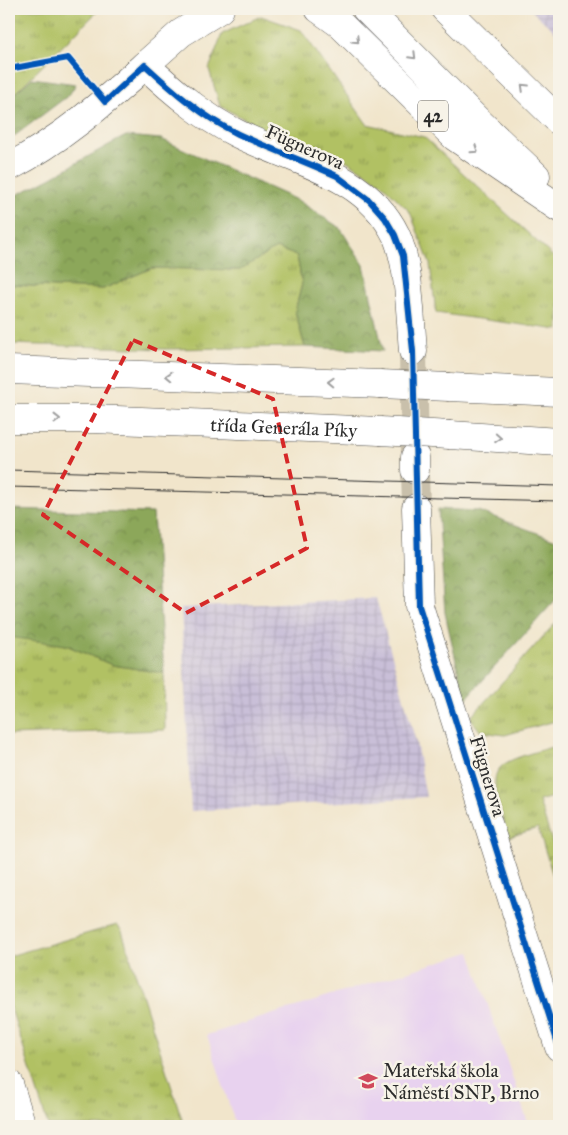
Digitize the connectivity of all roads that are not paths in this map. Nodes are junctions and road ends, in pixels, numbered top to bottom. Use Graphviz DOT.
graph roads {
  1 [pos="192,9"];
  2 [pos="220,9"];
  3 [pos="319,9"];
  4 [pos="366,9"];
  5 [pos="445,9"];
  6 [pos="181,33"];
  7 [pos="145,65"];
  8 [pos="559,121"];
  9 [pos="9,167"];
  10 [pos="559,198"];
  11 [pos="559,208"];
  12 [pos="412,351"];
  13 [pos="9,370"];
  14 [pos="559,392"];
  15 [pos="9,419"];
  16 [pos="559,442"];
  17 [pos="416,508"];
  18 [pos="559,1047"];
  19 [pos="9,1084"];
  20 [pos="22,1126"];
  1 -- 6 [label="main road"];
  2 -- 6 [label="main road"];
  3 -- 11 [label="main road, 42, one-way"];
  4 -- 10 [label="main road, 42, one-way"];
  8 -- 5 [label="main road, one-way"];
  6 -- 7 [label="main road"];
  7 -- 9 [label="main road"];
  7 -- 12 [label="main road, Fügnerova"];
  14 -- 13 [label="main road, one-way, bridge"];
  15 -- 16 [label="main road, třída Generála Píky, one-way, bridge"];
  17 -- 18 [label="main road, Fügnerova"];
  19 -- 20 [label="main road"];
}
